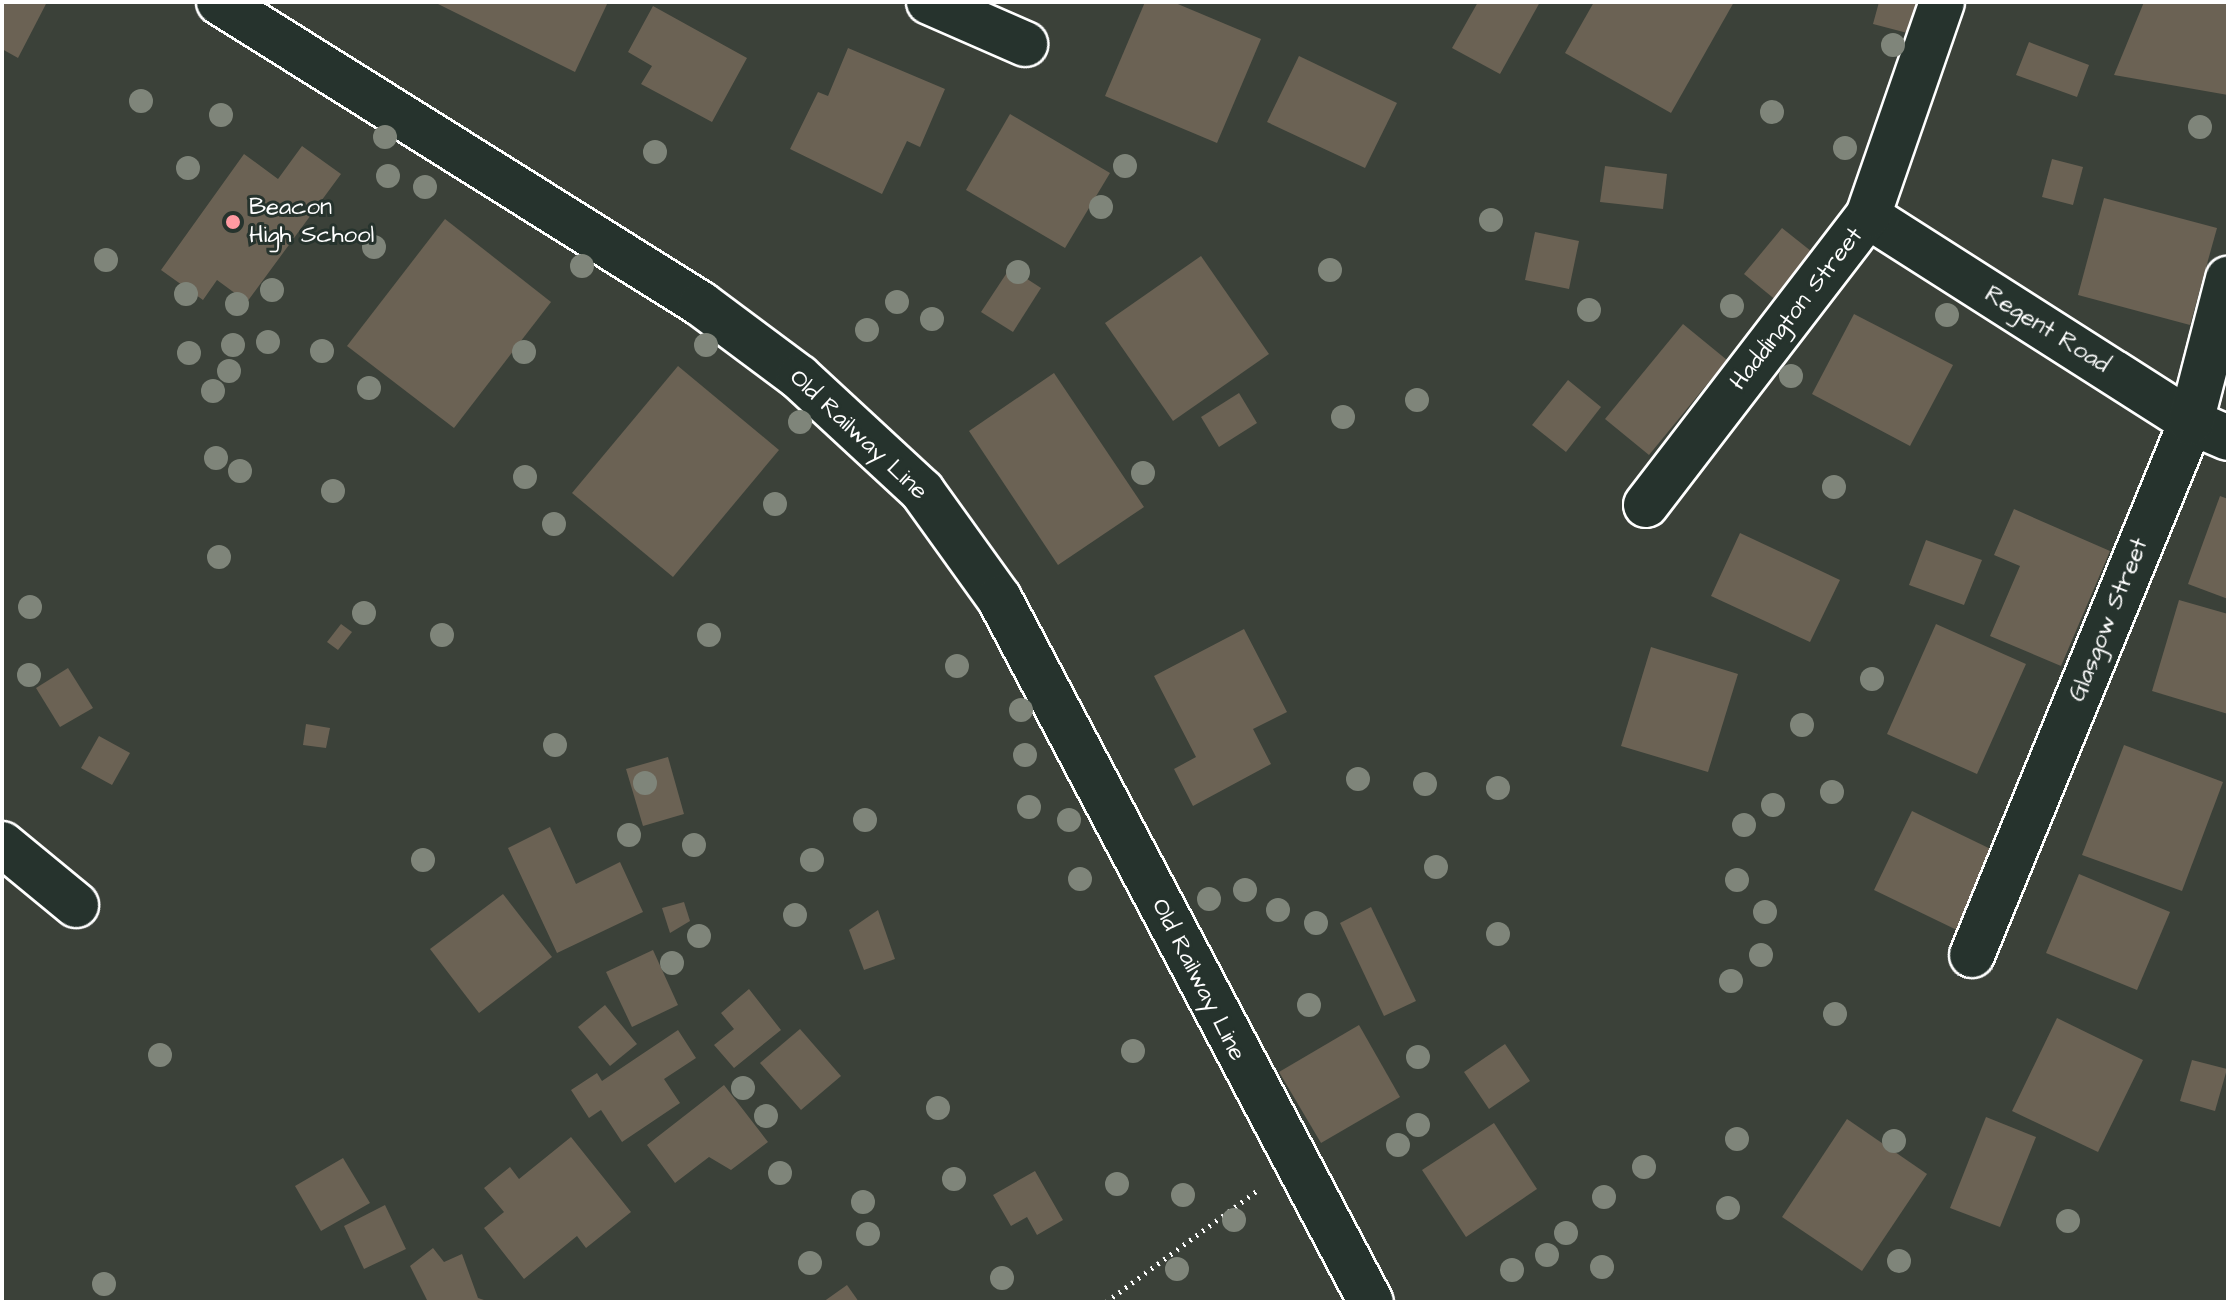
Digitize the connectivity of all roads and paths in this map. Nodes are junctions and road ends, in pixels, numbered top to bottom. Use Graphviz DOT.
graph roads {
  1 [pos="929,2"];
  2 [pos="1942,2"];
  3 [pos="234,6"];
  4 [pos="1025,44"];
  5 [pos="1868,216"];
  6 [pos="2228,279"];
  7 [pos="2210,430"];
  8 [pos="1646,505"];
  9 [pos="2,844"];
  10 [pos="76,905"];
  11 [pos="1972,955"];
  12 [pos="1292,1165"];
  13 [pos="1106,1302"];
  14 [pos="1371,1302"];
  1 -- 4 [label="street"];
  2 -- 5 [label="street, Haddington Street"];
  3 -- 12 [label="street, Old Railway Line"];
  5 -- 7 [label="street, Regent Road"];
  5 -- 8 [label="street, Haddington Street"];
  6 -- 7 [label="street, Glasgow Street"];
  7 -- 11 [label="street, Glasgow Street"];
  9 -- 10 [label="street"];
  12 -- 13 [label="path"];
  12 -- 14 [label="street, Old Railway Line"];
}
